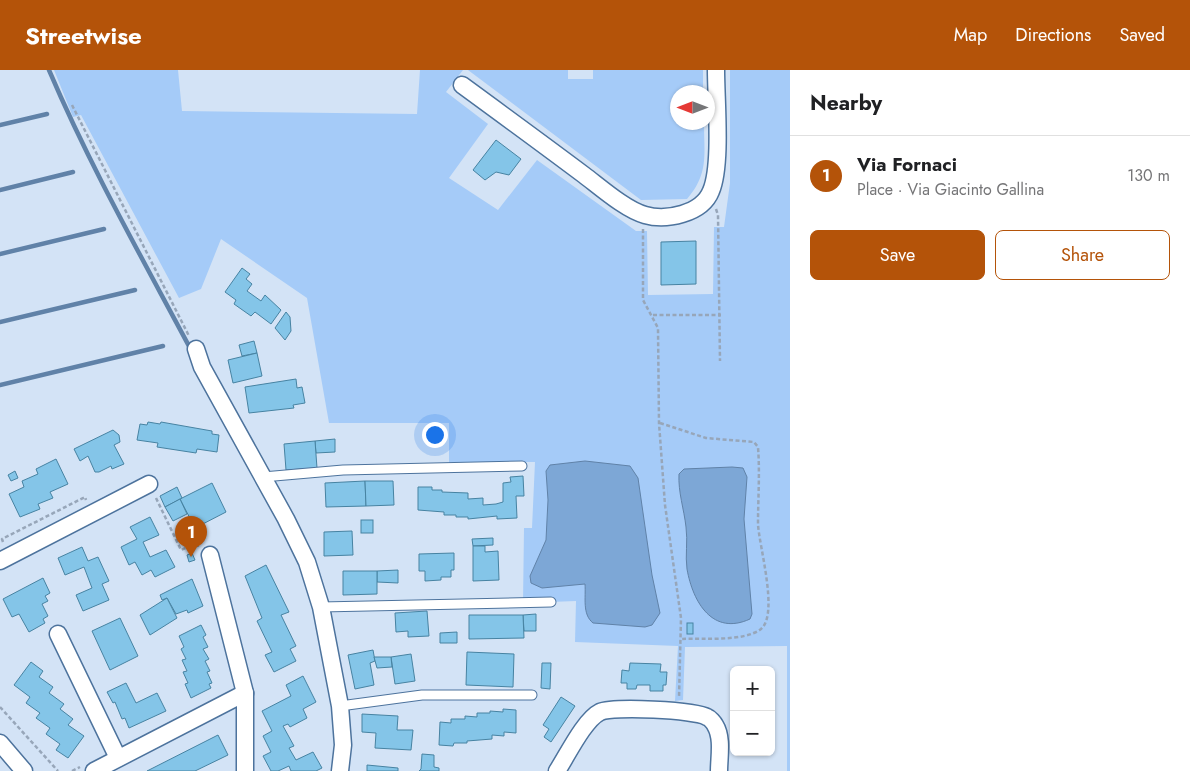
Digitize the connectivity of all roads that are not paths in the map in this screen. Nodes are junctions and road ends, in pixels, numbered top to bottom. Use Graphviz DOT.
graph roads {
  1 [pos="716,70"];
  2 [pos="462,85"];
  3 [pos="196,349"];
  4 [pos="522,466"];
  5 [pos="263,477"];
  6 [pos="149,484"];
  7 [pos="205,554"];
  8 [pos="0,561"];
  9 [pos="552,602"];
  10 [pos="321,606"];
  11 [pos="58,634"];
  12 [pos="245,693"];
  13 [pos="532,695"];
  14 [pos="340,706"];
  15 [pos="0,743"];
  16 [pos="118,758"];
  17 [pos="24,771"];
  18 [pos="94,771"];
  19 [pos="245,771"];
  20 [pos="340,771"];
  21 [pos="557,771"];
  22 [pos="719,771"];
  1 -- 2 [label="street"];
  3 -- 5 [label="street"];
  4 -- 5 [label="lane"];
  5 -- 10 [label="street"];
  6 -- 8 [label="street"];
  7 -- 12 [label="street"];
  9 -- 10 [label="lane"];
  10 -- 14 [label="street"];
  11 -- 16 [label="street"];
  12 -- 16 [label="street"];
  12 -- 19 [label="street"];
  13 -- 14 [label="lane"];
  14 -- 20 [label="street"];
  15 -- 17 [label="street"];
  16 -- 18 [label="street"];
  21 -- 22 [label="street"];
}
